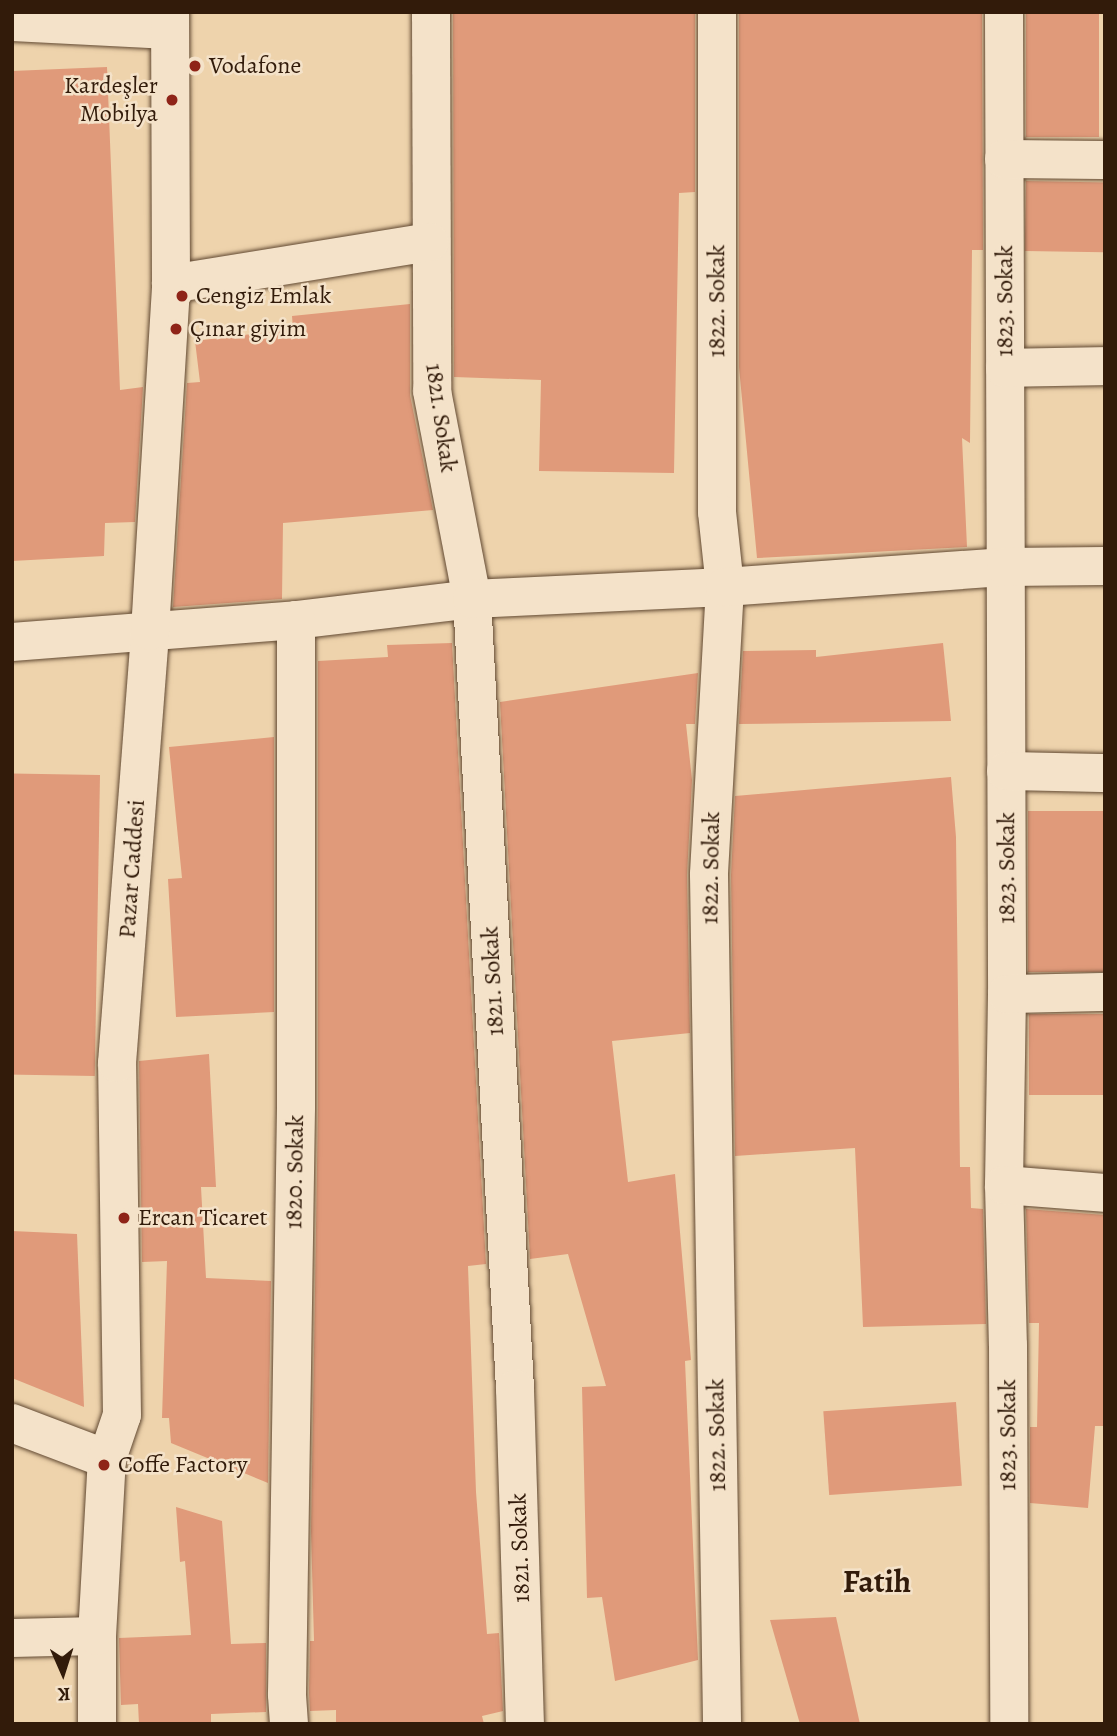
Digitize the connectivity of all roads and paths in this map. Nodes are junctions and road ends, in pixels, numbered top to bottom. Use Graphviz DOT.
graph roads {
  1 [pos="431,12"];
  2 [pos="718,12"];
  3 [pos="1004,12"];
  4 [pos="170,21"];
  5 [pos="12,22"];
  6 [pos="1004,159"];
  7 [pos="1105,160"];
  8 [pos="430,242"];
  9 [pos="171,284"];
  10 [pos="1105,366"];
  11 [pos="1005,368"];
  12 [pos="1105,566"];
  13 [pos="1006,567"];
  14 [pos="725,587"];
  15 [pos="472,599"];
  16 [pos="296,620"];
  17 [pos="150,631"];
  18 [pos="12,642"];
  19 [pos="1006,771"];
  20 [pos="1105,773"];
  21 [pos="1105,992"];
  22 [pos="1007,994"];
  23 [pos="1004,1185"];
  24 [pos="1105,1193"];
  25 [pos="12,1423"];
  26 [pos="107,1459"];
  27 [pos="97,1636"];
  28 [pos="12,1638"];
  29 [pos="97,1724"];
  30 [pos="289,1724"];
  31 [pos="525,1724"];
  32 [pos="722,1724"];
  33 [pos="1009,1724"];
  1 -- 8 [label="street, 1821. Sokak"];
  2 -- 14 [label="street, 1822. Sokak"];
  3 -- 6 [label="street, 1823. Sokak"];
  4 -- 5 [label="street"];
  4 -- 9 [label="street, Pazar Caddesi"];
  6 -- 7 [label="street"];
  6 -- 11 [label="street, 1823. Sokak"];
  8 -- 9 [label="street"];
  8 -- 15 [label="street, 1821. Sokak"];
  9 -- 17 [label="street, Pazar Caddesi"];
  10 -- 11 [label="street"];
  11 -- 13 [label="street, 1823. Sokak"];
  12 -- 13 [label="street"];
  13 -- 14 [label="street"];
  13 -- 19 [label="street, 1823. Sokak"];
  14 -- 15 [label="street"];
  14 -- 32 [label="street, 1822. Sokak"];
  15 -- 16 [label="street"];
  15 -- 31 [label="street, 1821. Sokak"];
  16 -- 17 [label="street"];
  16 -- 30 [label="street, 1820. Sokak"];
  17 -- 18 [label="street"];
  17 -- 26 [label="street, Pazar Caddesi"];
  19 -- 20 [label="street"];
  19 -- 22 [label="street, 1823. Sokak"];
  21 -- 22 [label="street"];
  22 -- 23 [label="street, 1823. Sokak"];
  23 -- 24 [label="street"];
  23 -- 33 [label="street, 1823. Sokak"];
  25 -- 26 [label="street"];
  26 -- 27 [label="street, Pazar Caddesi"];
  27 -- 28 [label="street"];
  27 -- 29 [label="street, Pazar Caddesi"];
}
